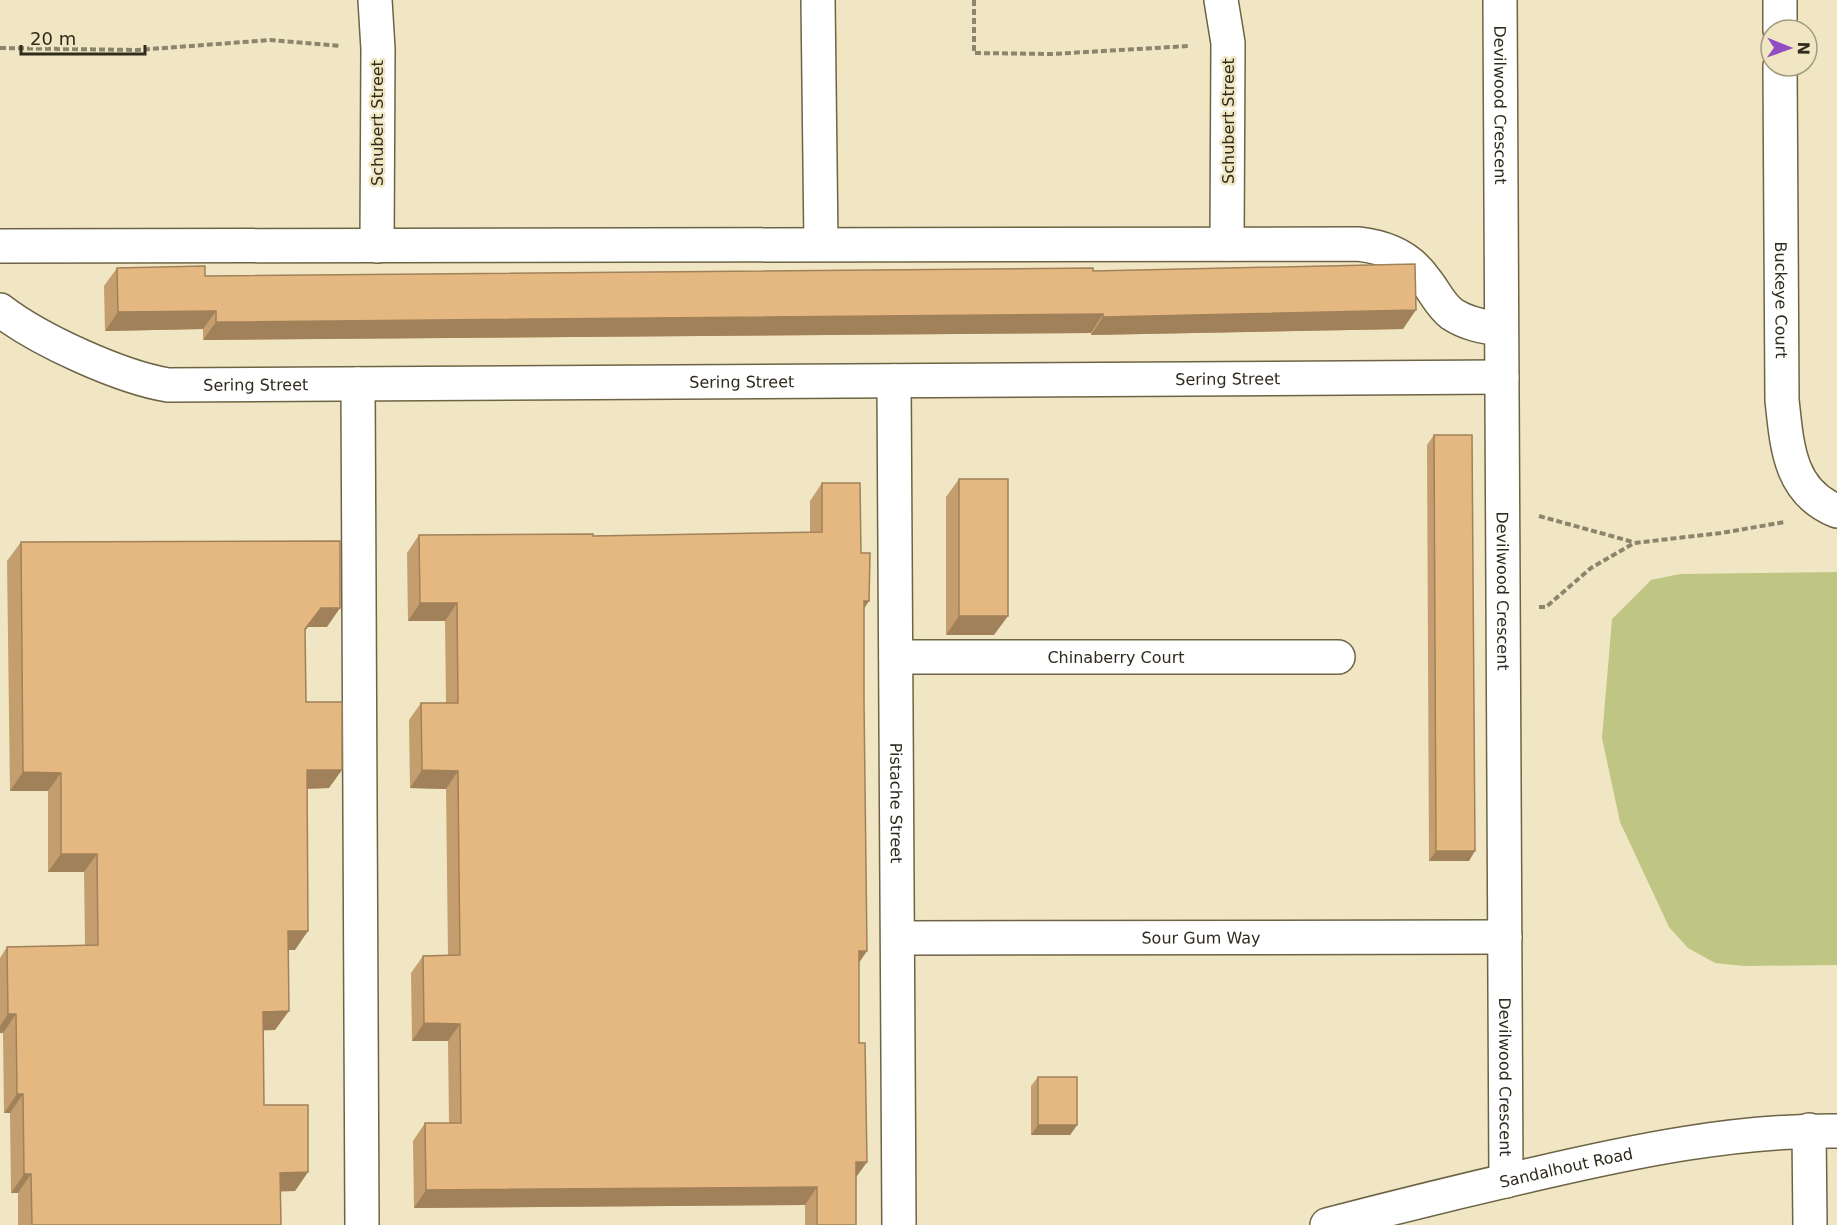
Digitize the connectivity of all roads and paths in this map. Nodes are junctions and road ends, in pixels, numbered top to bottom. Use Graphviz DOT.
graph roads {
  1 [pos="375,0"];
  2 [pos="818,0"];
  3 [pos="974,0"];
  4 [pos="1221,0"];
  5 [pos="1500,0"];
  6 [pos="1780,0"];
  7 [pos="1780,18"];
  8 [pos="1228,43"];
  9 [pos="0,48"];
  10 [pos="378,48"];
  11 [pos="1780,78"];
  12 [pos="1227,243"];
  13 [pos="821,244"];
  14 [pos="0,246"];
  15 [pos="376,246"];
  16 [pos="0,310"];
  17 [pos="1501,329"];
  18 [pos="1502,377"];
  19 [pos="894,381"];
  20 [pos="358,384"];
  21 [pos="1831,509"];
  22 [pos="1502,514"];
  23 [pos="1634,543"];
  24 [pos="1503,609"];
  25 [pos="896,657"];
  26 [pos="1338,657"];
  27 [pos="1505,937"];
  28 [pos="898,938"];
  29 [pos="1823,1131"];
  30 [pos="1506,1181"];
  31 [pos="362,1225"];
  32 [pos="899,1225"];
  33 [pos="1327,1225"];
  34 [pos="1810,1225"];
  1 -- 10 [label="street, Schubert Street"];
  2 -- 13 [label="street"];
  3 -- 8 [label="path"];
  4 -- 8 [label="street, Schubert Street"];
  5 -- 17 [label="street, Devilwood Crescent"];
  6 -- 7 [label="street"];
  8 -- 12 [label="street, Schubert Street"];
  9 -- 10 [label="path"];
  10 -- 15 [label="street, Schubert Street"];
  11 -- 21 [label="street, Buckeye Court"];
  12 -- 13 [label="street"];
  12 -- 17 [label="street"];
  13 -- 15 [label="street"];
  14 -- 15 [label="street"];
  16 -- 20 [label="street, Sering Street"];
  17 -- 18 [label="street, Devilwood Crescent"];
  18 -- 19 [label="street, Sering Street"];
  18 -- 22 [label="street, Devilwood Crescent"];
  19 -- 20 [label="street, Sering Street"];
  19 -- 25 [label="street, Pistache Street"];
  20 -- 31 [label="street"];
  21 -- 23 [label="path"];
  22 -- 23 [label="path"];
  22 -- 24 [label="street, Devilwood Crescent"];
  23 -- 24 [label="path"];
  24 -- 27 [label="street, Devilwood Crescent"];
  25 -- 26 [label="street, Chinaberry Court"];
  25 -- 28 [label="street, Pistache Street"];
  27 -- 28 [label="street, Sour Gum Way"];
  27 -- 30 [label="street, Devilwood Crescent"];
  28 -- 32 [label="street, Pistache Street"];
  29 -- 30 [label="street, Sandalhout Road"];
  29 -- 34 [label="street"];
  30 -- 33 [label="street, Sandalhout Road"];
}
